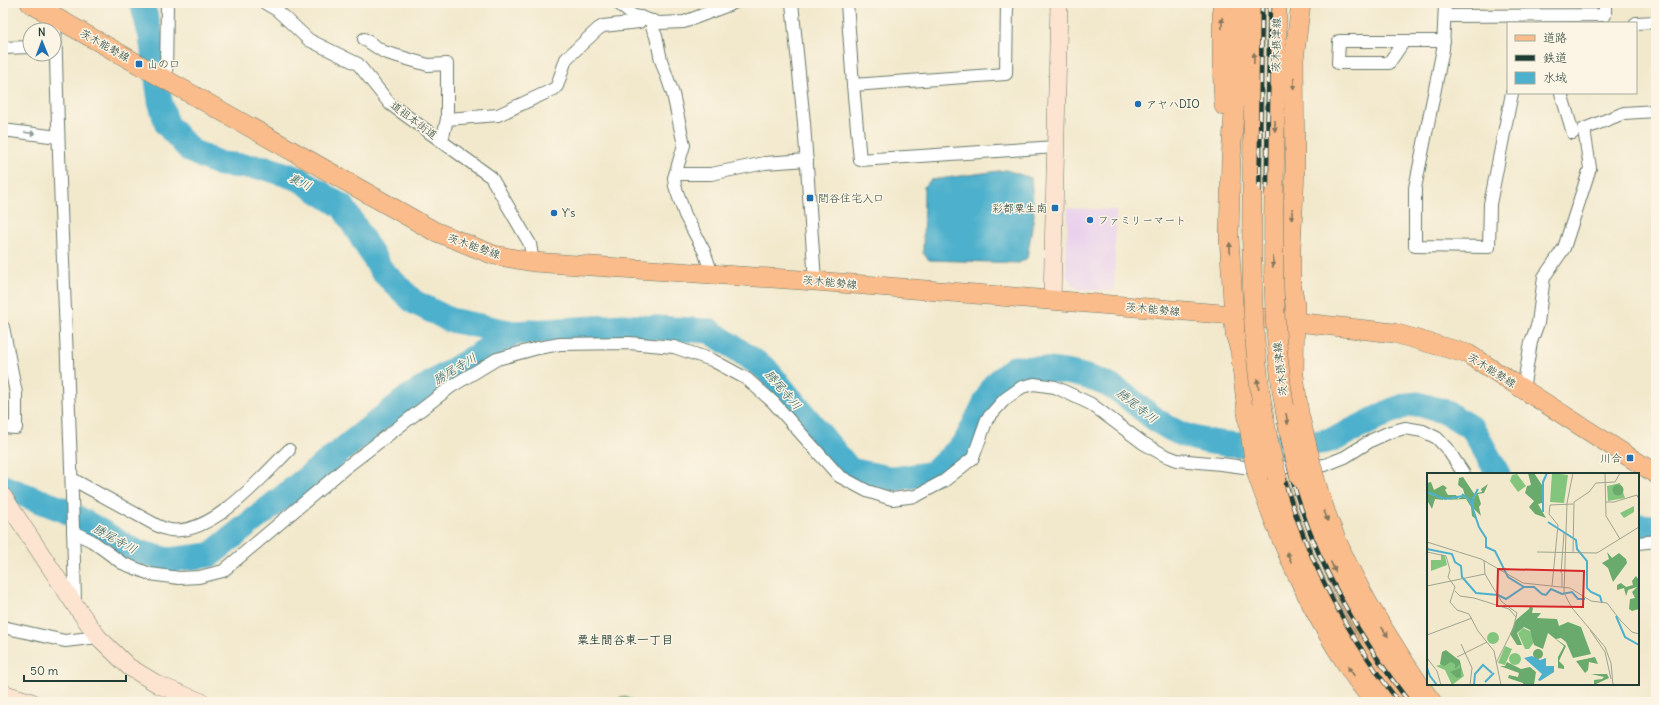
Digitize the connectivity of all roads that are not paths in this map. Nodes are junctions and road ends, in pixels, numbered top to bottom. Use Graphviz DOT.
graph roads {
  1 [pos="30,3"];
  2 [pos="167,3"];
  3 [pos="265,3"];
  4 [pos="618,3"];
  5 [pos="734,3"];
  6 [pos="792,3"];
  7 [pos="847,3"];
  8 [pos="1007,3"];
  9 [pos="1059,3"];
  10 [pos="1222,3"];
  11 [pos="1241,3"];
  12 [pos="1255,3"];
  13 [pos="1277,3"];
  14 [pos="1293,3"];
  15 [pos="1301,3"];
  16 [pos="1445,3"];
  17 [pos="1605,3"];
  18 [pos="53,10"];
  19 [pos="1445,16"];
  20 [pos="641,17"];
  21 [pos="1519,19"];
  22 [pos="653,21"];
  23 [pos="54,22"];
  24 [pos="1656,22"];
  25 [pos="1637,24"];
  26 [pos="364,39"];
  27 [pos="1404,40"];
  28 [pos="1444,41"];
  29 [pos="22,47"];
  30 [pos="3,48"];
  31 [pos="1294,59"];
  32 [pos="56,62"];
  33 [pos="166,79"];
  34 [pos="853,85"];
  35 [pos="1512,94"];
  36 [pos="1561,94"];
  37 [pos="1656,111"];
  38 [pos="448,119"];
  39 [pos="3,130"];
  40 [pos="1573,133"];
  41 [pos="58,137"];
  42 [pos="442,141"];
  43 [pos="1056,147"];
  44 [pos="1231,159"];
  45 [pos="807,160"];
  46 [pos="676,174"];
  47 [pos="533,262"];
  48 [pos="712,274"];
  49 [pos="815,281"];
  50 [pos="1052,301"];
  51 [pos="1234,315"];
  52 [pos="1294,321"];
  53 [pos="3,327"];
  54 [pos="1523,389"];
  55 [pos="3,427"];
  56 [pos="289,450"];
  57 [pos="1463,473"];
  58 [pos="1656,474"];
  59 [pos="1307,478"];
  60 [pos="72,479"];
  61 [pos="6,500"];
  62 [pos="73,532"];
  63 [pos="1656,542"];
  64 [pos="1639,543"];
  65 [pos="75,605"];
  66 [pos="3,627"];
  67 [pos="98,637"];
  68 [pos="3,693"];
  69 [pos="32,702"];
  70 [pos="202,702"];
  71 [pos="1375,702"];
  72 [pos="1395,702"];
  73 [pos="1418,702"];
  74 [pos="1432,702"];
  1 -- 18 [label="main road, 茨木能勢線"];
  2 -- 33 [label="street"];
  3 -- 42 [label="street, 道祖本街道"];
  4 -- 20 [label="street"];
  5 -- 22 [label="street"];
  6 -- 45 [label="street"];
  7 -- 34 [label="street"];
  8 -- 34 [label="street"];
  9 -- 43 [label="street"];
  44 -- 10 [label="main road, one-way"];
  11 -- 44 [label="main road"];
  72 -- 12 [label="main road, 茨木摂津線, one-way, bridge"];
  13 -- 59 [label="main road, 茨木摂津線, one-way, bridge"];
  14 -- 31 [label="main road"];
  15 -- 31 [label="main road"];
  16 -- 19 [label="street"];
  17 -- 21 [label="street"];
  18 -- 23 [label="street"];
  18 -- 33 [label="main road, 茨木能勢線"];
  19 -- 21 [label="street"];
  19 -- 28 [label="street"];
  20 -- 22 [label="street"];
  20 -- 38 [label="street"];
  22 -- 46 [label="street"];
  24 -- 25 [label="street"];
  26 -- 38 [label="street"];
  27 -- 27 [label="street"];
  27 -- 28 [label="street"];
  28 -- 35 [label="street"];
  29 -- 30 [label="street"];
  31 -- 52 [label="main road, one-way"];
  32 -- 41 [label="street"];
  33 -- 47 [label="main road, 茨木能勢線"];
  34 -- 43 [label="street"];
  36 -- 40 [label="street"];
  37 -- 54 [label="street"];
  38 -- 42 [label="street"];
  39 -- 41 [label="street, one-way"];
  41 -- 60 [label="street"];
  42 -- 47 [label="street, 道祖本街道"];
  43 -- 50 [label="street"];
  51 -- 44 [label="main road, one-way"];
  45 -- 46 [label="street"];
  45 -- 49 [label="street"];
  46 -- 48 [label="street"];
  47 -- 48 [label="main road, 茨木能勢線"];
  48 -- 49 [label="main road, 茨木能勢線"];
  49 -- 50 [label="main road, 茨木能勢線"];
  50 -- 51 [label="main road, 茨木能勢線"];
  51 -- 52 [label="main road, 茨木能勢線"];
  71 -- 51 [label="main road, one-way, bridge"];
  52 -- 54 [label="main road, 茨木能勢線"];
  52 -- 59 [label="main road, bridge"];
  53 -- 55 [label="street"];
  54 -- 58 [label="main road, 茨木能勢線"];
  56 -- 60 [label="street"];
  57 -- 62 [label="street"];
  59 -- 73 [label="main road, 茨木摂津線, one-way"];
  59 -- 74 [label="main road, one-way"];
  60 -- 62 [label="street"];
  61 -- 65 [label="street"];
  62 -- 65 [label="street"];
  63 -- 64 [label="street"];
  65 -- 67 [label="street"];
  66 -- 67 [label="street"];
  67 -- 70 [label="street"];
  68 -- 69 [label="street"];
}
